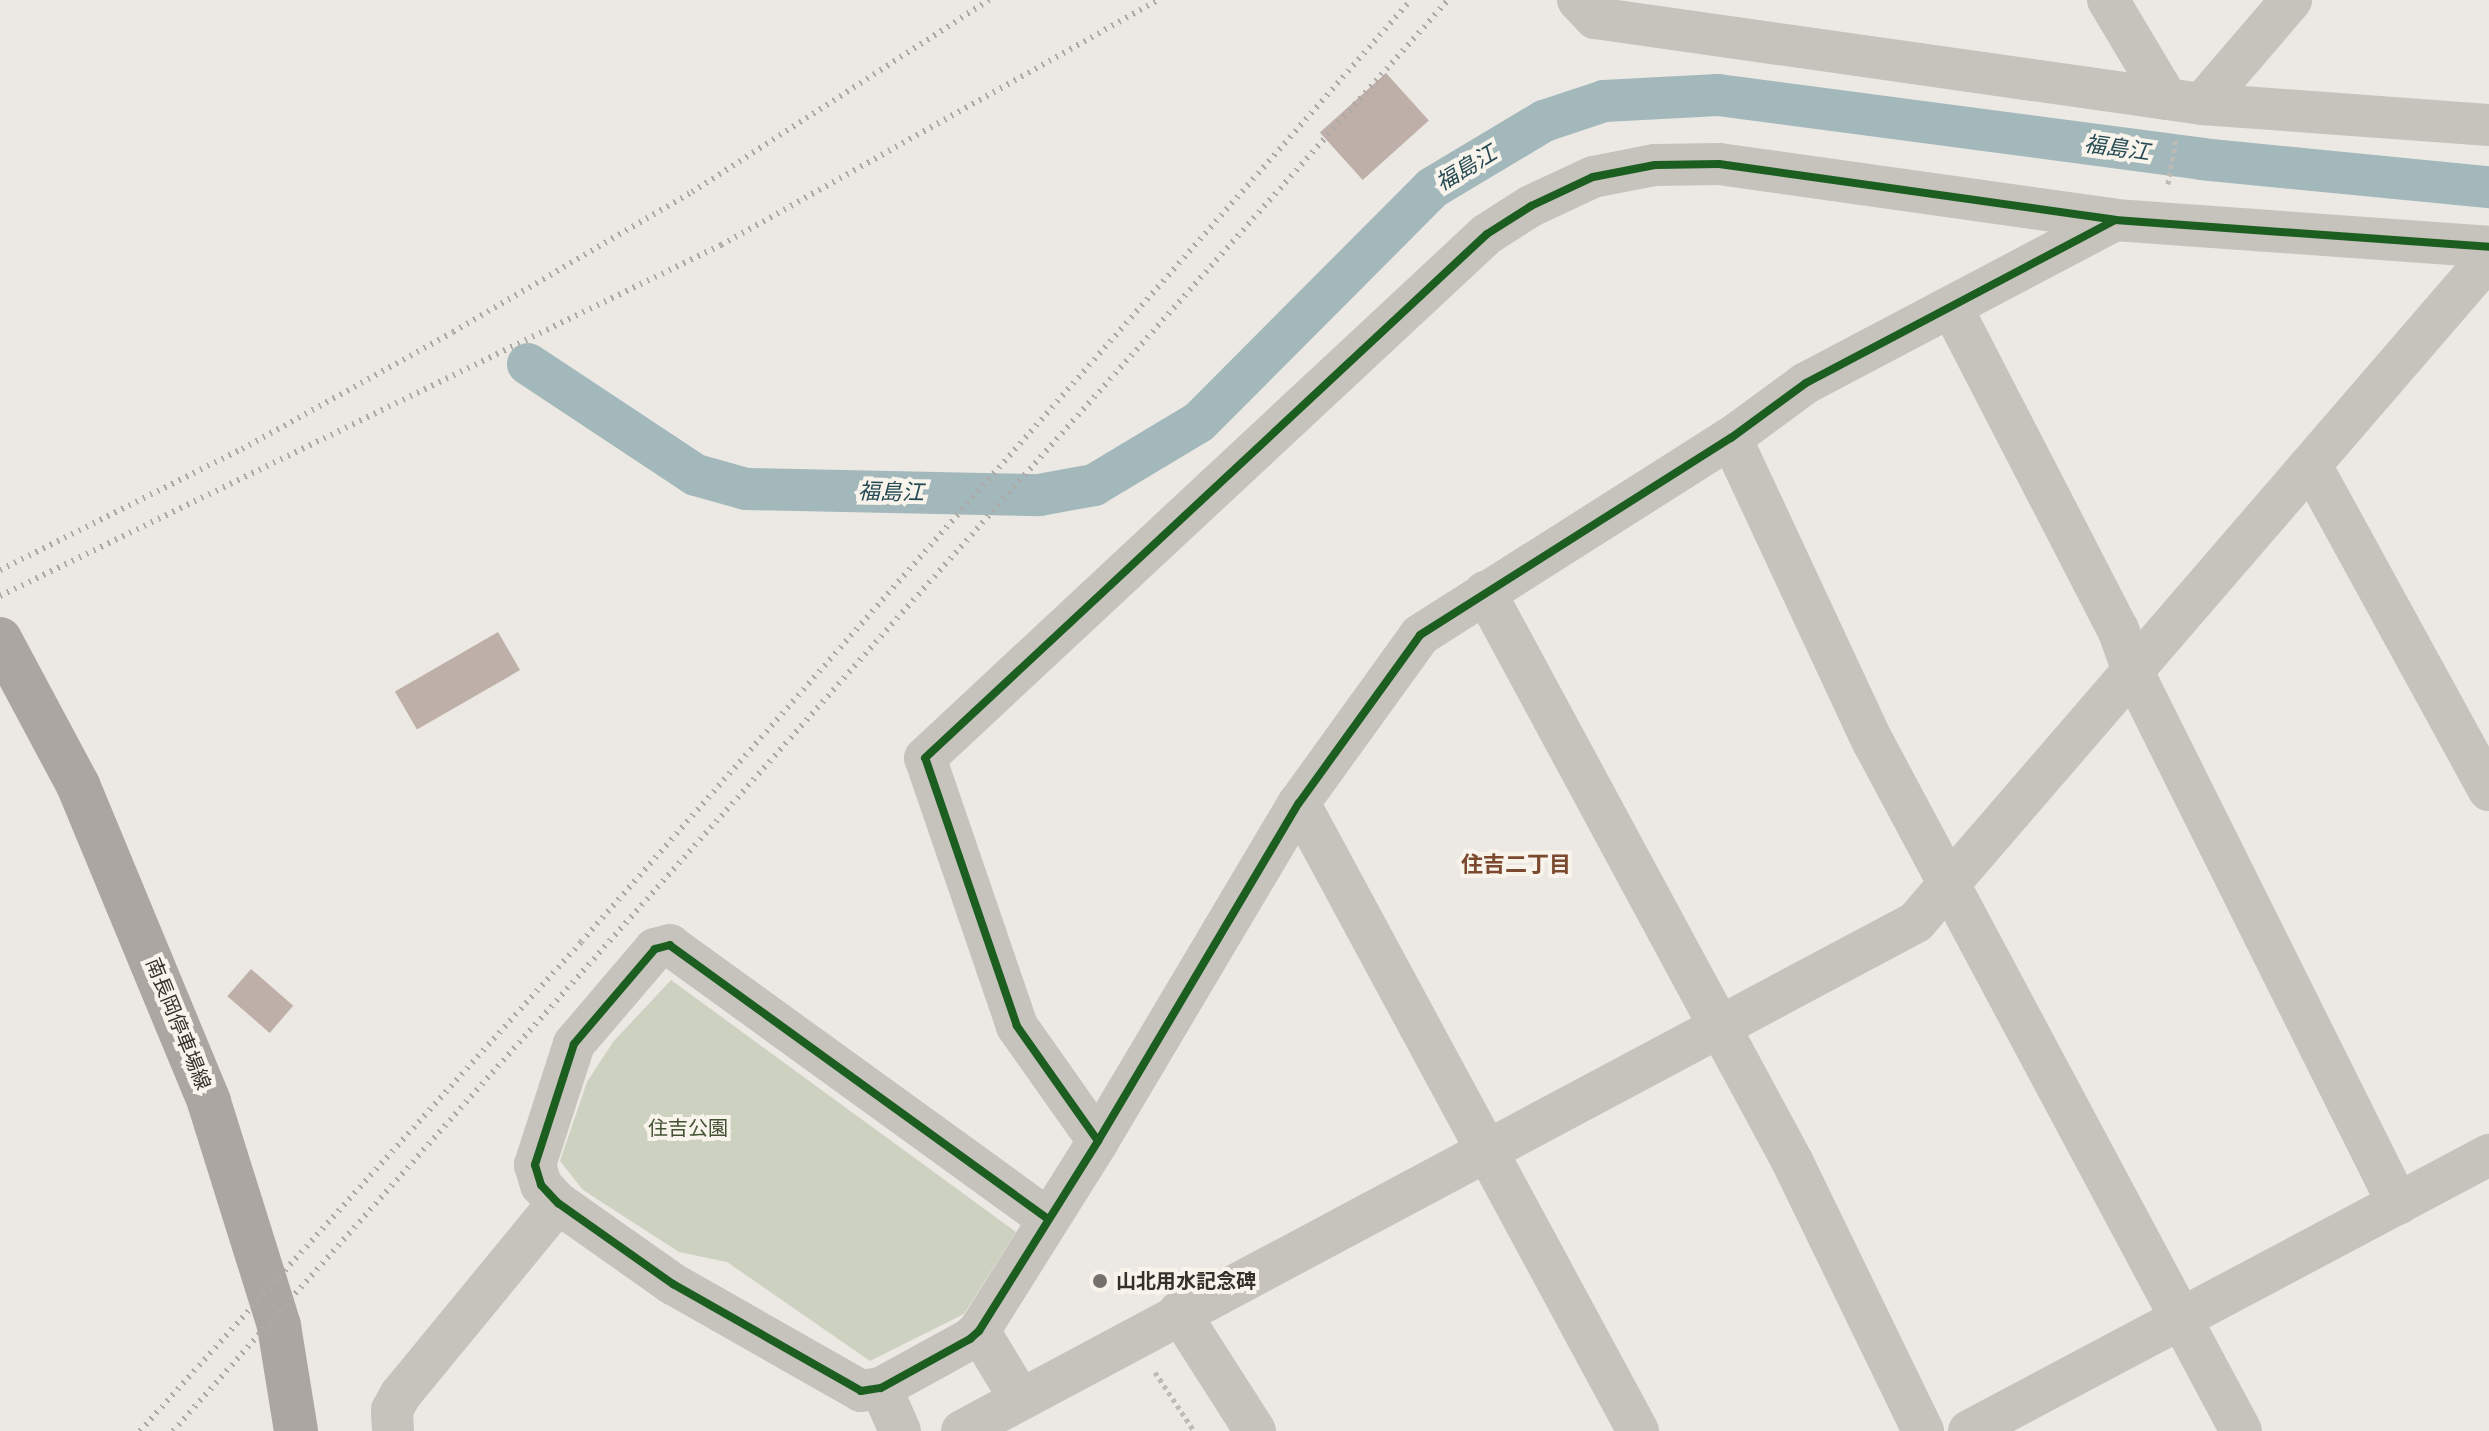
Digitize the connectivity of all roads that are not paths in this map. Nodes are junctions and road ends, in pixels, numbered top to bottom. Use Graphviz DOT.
graph roads {
  1 [pos="1578,0"];
  2 [pos="2108,0"];
  3 [pos="2291,0"];
  4 [pos="2182,112"];
  5 [pos="2489,125"];
  6 [pos="2115,220"];
  7 [pos="2489,247"];
  8 [pos="2489,258"];
  9 [pos="1953,310"];
  10 [pos="1731,438"];
  11 [pos="2313,469"];
  12 [pos="1485,592"];
  13 [pos="0,639"];
  14 [pos="2134,674"];
  15 [pos="2489,790"];
  16 [pos="1299,803"];
  17 [pos="1953,886"];
  18 [pos="1722,1029"];
  19 [pos="1098,1141"];
  20 [pos="1489,1149"];
  21 [pos="2489,1155"];
  22 [pos="558,1203"];
  23 [pos="2398,1204"];
  24 [pos="1048,1219"];
  25 [pos="2181,1318"];
  26 [pos="1164,1320"];
  27 [pos="979,1331"];
  28 [pos="881,1388"];
  29 [pos="1019,1397"];
  30 [pos="296,1431"];
  31 [pos="393,1431"];
  32 [pos="900,1431"];
  33 [pos="962,1431"];
  34 [pos="1255,1431"];
  35 [pos="1638,1431"];
  36 [pos="1923,1431"];
  37 [pos="1969,1431"];
  38 [pos="2241,1431"];
  1 -- 4 [label="street"];
  2 -- 4 [label="street"];
  3 -- 4 [label="street"];
  4 -- 5 [label="street"];
  6 -- 7 [label="street"];
  6 -- 9 [label="street"];
  6 -- 19 [label="street"];
  8 -- 11 [label="street"];
  9 -- 10 [label="street"];
  9 -- 14 [label="street"];
  10 -- 12 [label="street"];
  10 -- 17 [label="street"];
  11 -- 14 [label="street"];
  11 -- 15 [label="street"];
  12 -- 16 [label="street"];
  12 -- 18 [label="street"];
  13 -- 30 [label="main road, 南長岡停車場線"];
  14 -- 17 [label="street"];
  14 -- 23 [label="street"];
  16 -- 19 [label="street"];
  16 -- 20 [label="street"];
  17 -- 18 [label="street"];
  17 -- 25 [label="street"];
  18 -- 20 [label="street"];
  18 -- 36 [label="street"];
  19 -- 24 [label="street"];
  20 -- 26 [label="street"];
  20 -- 35 [label="street"];
  21 -- 23 [label="street"];
  22 -- 24 [label="street"];
  22 -- 28 [label="street"];
  22 -- 31 [label="street"];
  23 -- 25 [label="street"];
  24 -- 27 [label="street"];
  25 -- 37 [label="street"];
  25 -- 38 [label="street"];
  26 -- 29 [label="street"];
  26 -- 34 [label="street"];
  27 -- 28 [label="street"];
  27 -- 29 [label="street"];
  28 -- 32 [label="street"];
  29 -- 33 [label="street"];
}
